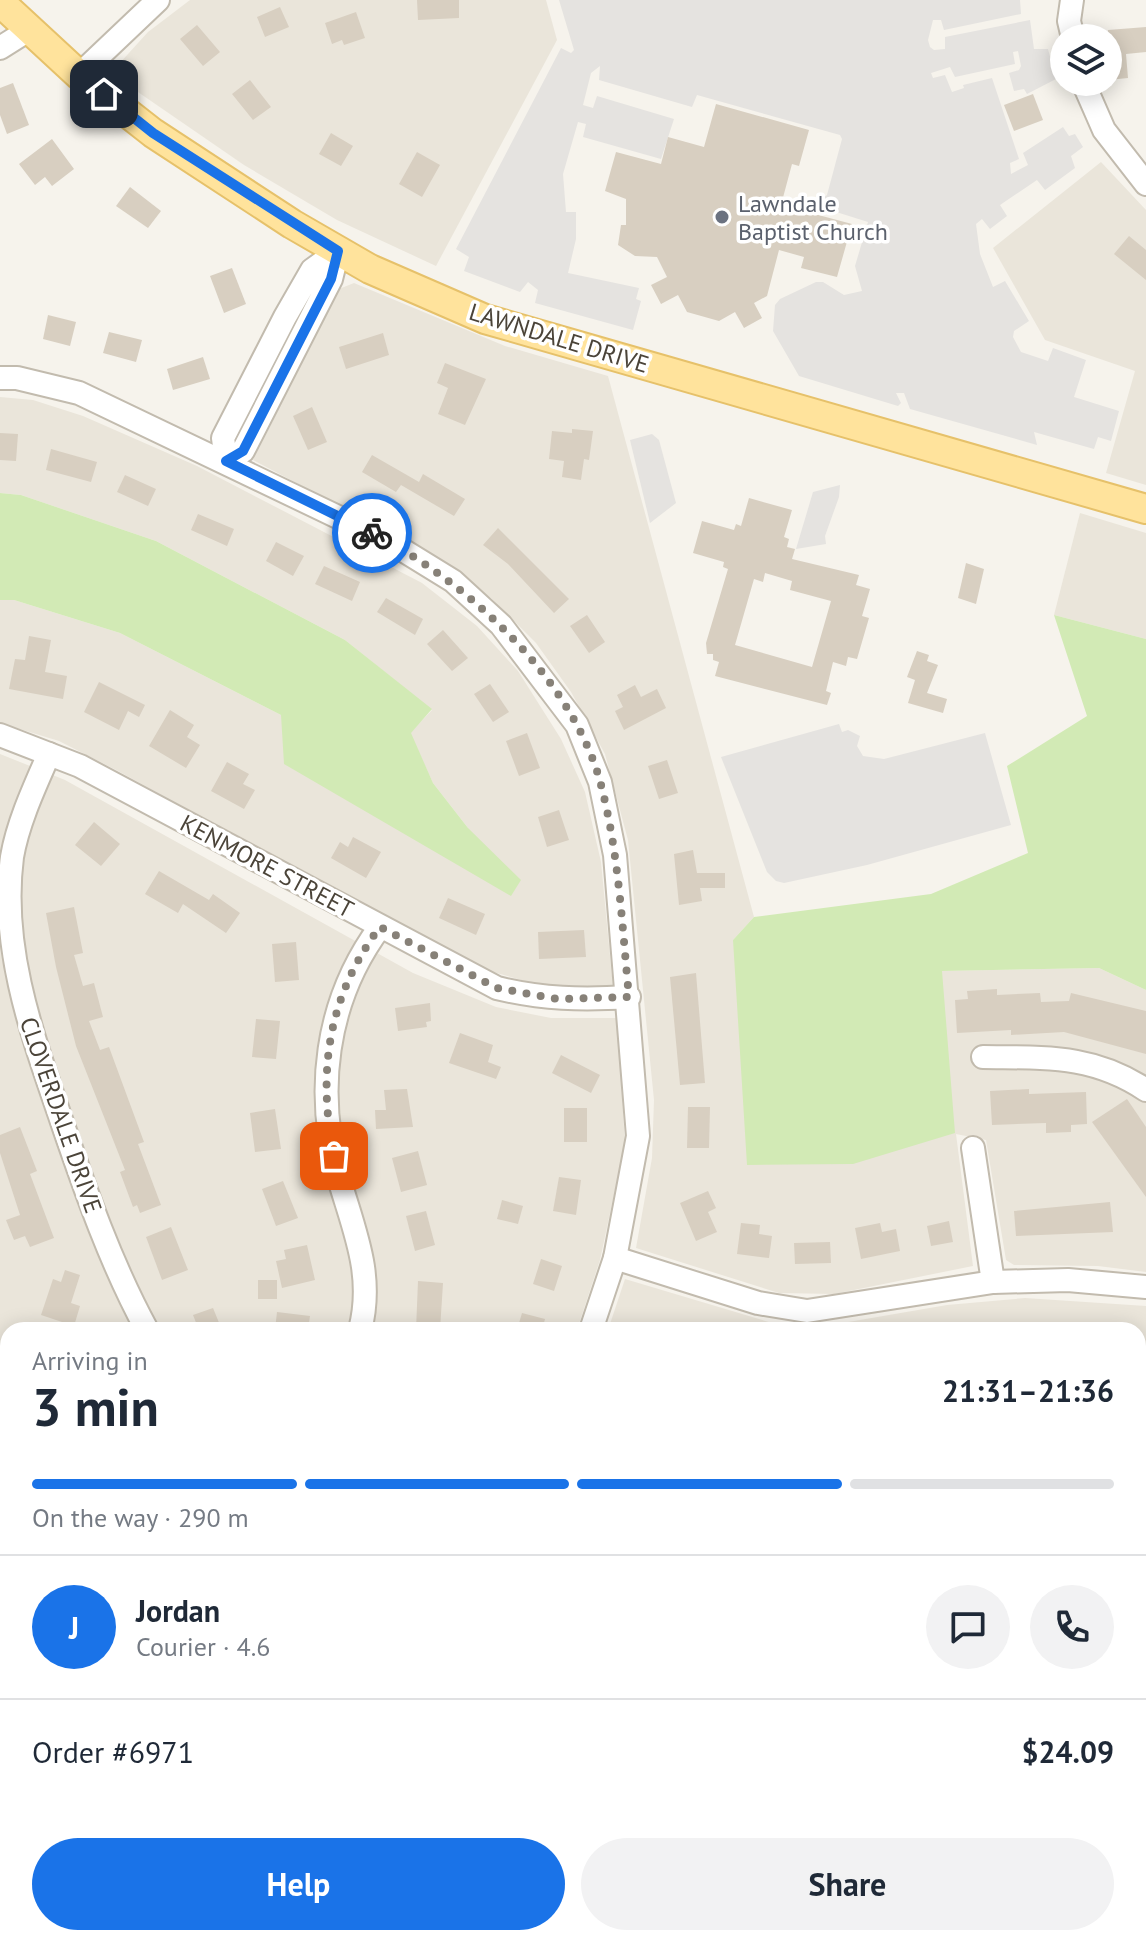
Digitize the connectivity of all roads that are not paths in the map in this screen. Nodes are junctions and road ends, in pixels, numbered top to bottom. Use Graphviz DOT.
graph roads {
  1 [pos="158,0"];
  2 [pos="1072,0"];
  3 [pos="0,2"];
  4 [pos="1070,24"];
  5 [pos="27,31"];
  6 [pos="0,48"];
  7 [pos="79,75"];
  8 [pos="1089,96"];
  9 [pos="1146,184"];
  10 [pos="338,251"];
  11 [pos="0,378"];
  12 [pos="226,461"];
  13 [pos="1146,509"];
  14 [pos="0,735"];
  15 [pos="49,754"];
  16 [pos="380,927"];
  17 [pos="629,997"];
  18 [pos="983,1057"];
  19 [pos="1146,1090"];
  20 [pos="973,1148"];
  21 [pos="615,1258"];
  22 [pos="993,1282"];
  23 [pos="1146,1287"];
  24 [pos="141,1322"];
  25 [pos="362,1322"];
  26 [pos="594,1322"];
  1 -- 7 [label="street"];
  2 -- 4 [label="street"];
  3 -- 5 [label="main road, LAWNDALE DRIVE"];
  5 -- 6 [label="street"];
  5 -- 7 [label="main road, LAWNDALE DRIVE"];
  7 -- 10 [label="main road, LAWNDALE DRIVE"];
  8 -- 9 [label="street"];
  10 -- 12 [label="street"];
  10 -- 13 [label="main road, LAWNDALE DRIVE"];
  11 -- 12 [label="street"];
  12 -- 17 [label="street"];
  14 -- 15 [label="street, KENMORE STREET"];
  15 -- 16 [label="street, KENMORE STREET"];
  15 -- 24 [label="street, CLOVERDALE DRIVE"];
  16 -- 17 [label="street, KENMORE STREET"];
  16 -- 25 [label="street"];
  17 -- 21 [label="street"];
  18 -- 19 [label="street"];
  20 -- 22 [label="street"];
  21 -- 22 [label="street"];
  21 -- 26 [label="street"];
  22 -- 23 [label="street"];
}
